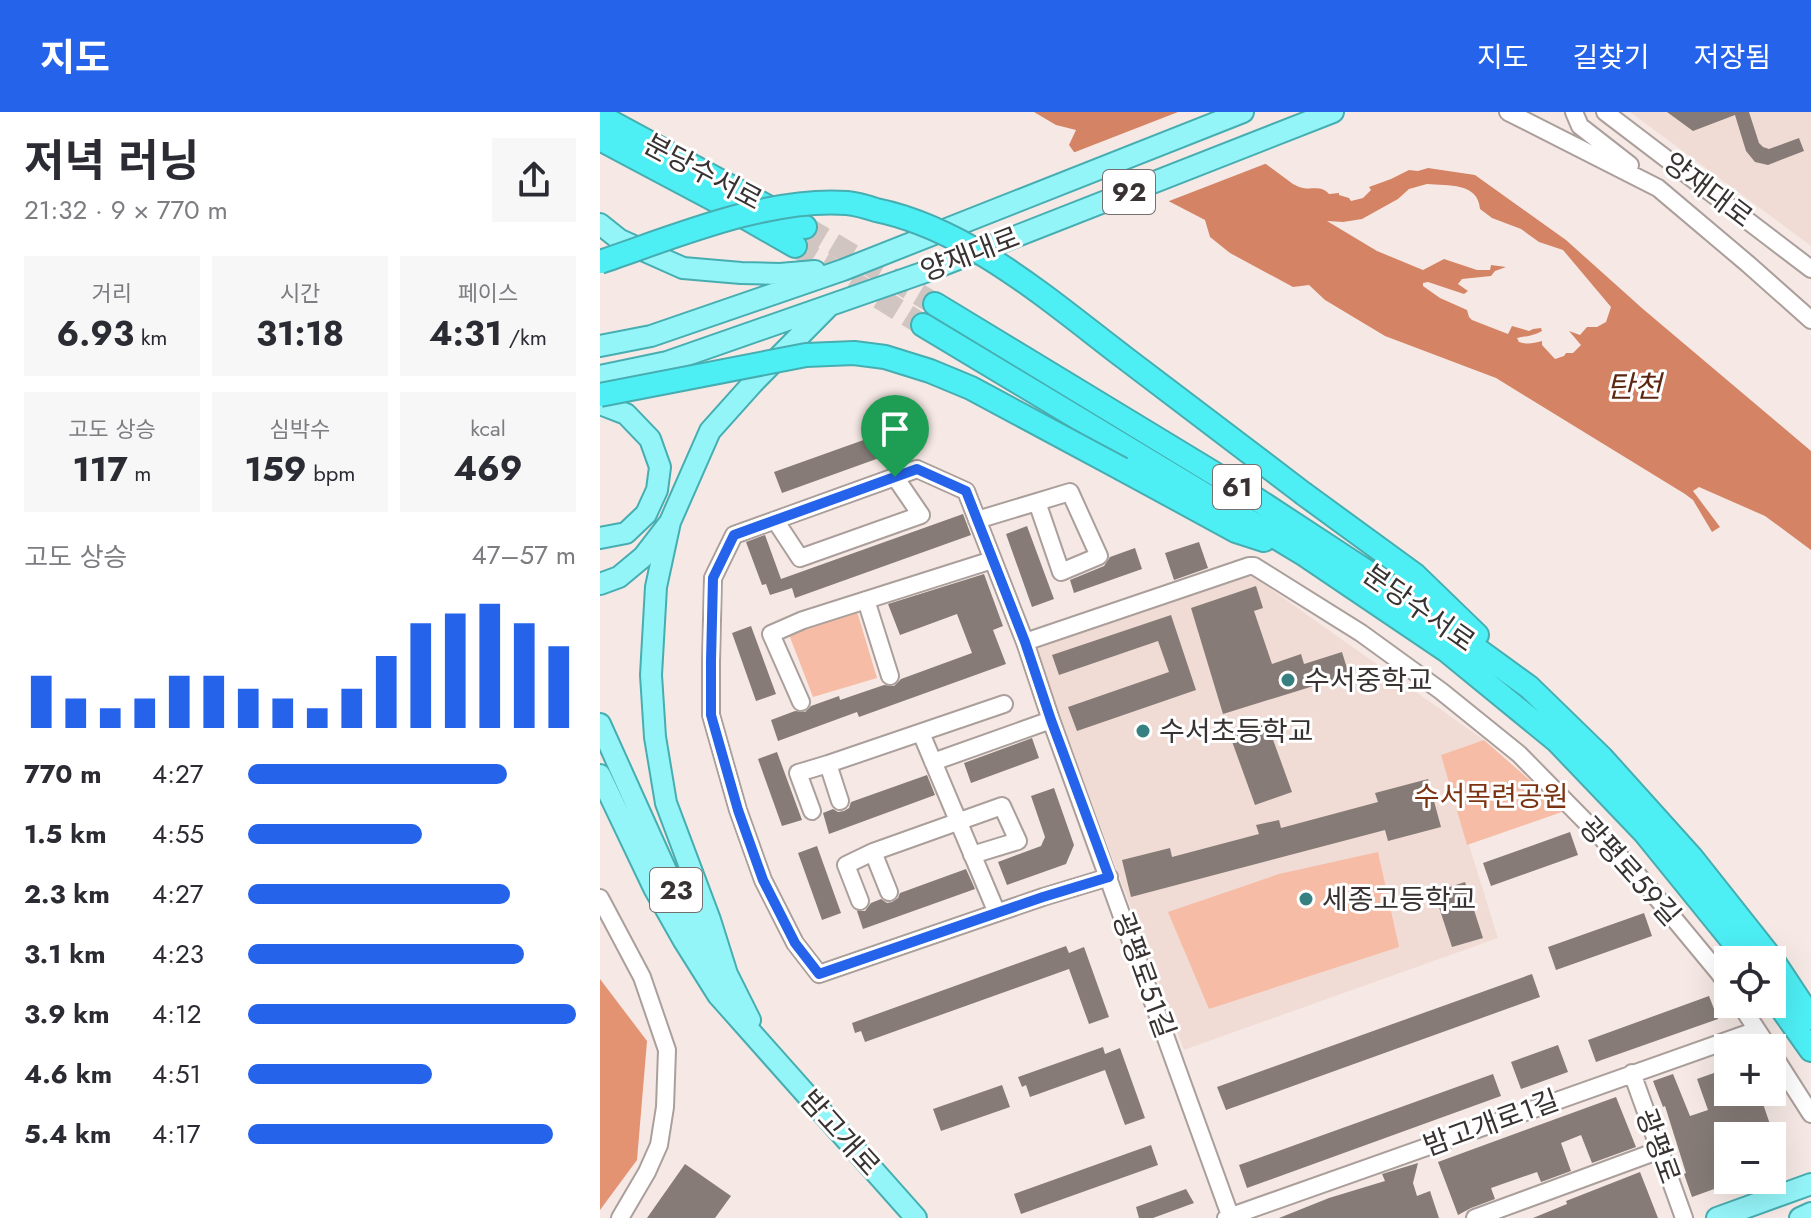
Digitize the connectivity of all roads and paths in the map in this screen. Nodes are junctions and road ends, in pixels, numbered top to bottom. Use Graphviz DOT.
graph roads {
  1 [pos="1243,112"];
  2 [pos="1333,112"];
  3 [pos="1508,112"];
  4 [pos="1574,112"];
  5 [pos="1605,112"];
  6 [pos="600,116"];
  7 [pos="600,139"];
  8 [pos="1658,188"];
  9 [pos="600,224"];
  10 [pos="600,262"];
  11 [pos="1811,269"];
  12 [pos="843,270"];
  13 [pos="833,303"];
  14 [pos="935,304"];
  15 [pos="1811,320"];
  16 [pos="923,325"];
  17 [pos="600,346"];
  18 [pos="600,376"];
  19 [pos="600,395"];
  20 [pos="600,404"];
  21 [pos="895,477"];
  22 [pos="1037,502"];
  23 [pos="775,520"];
  24 [pos="977,520"];
  25 [pos="670,522"];
  26 [pos="600,538"];
  27 [pos="1302,553"];
  28 [pos="992,560"];
  29 [pos="600,584"];
  30 [pos="866,600"];
  31 [pos="1025,642"];
  32 [pos="890,676"];
  33 [pos="1529,687"];
  34 [pos="801,702"];
  35 [pos="1004,704"];
  36 [pos="1051,720"];
  37 [pos="600,724"];
  38 [pos="921,733"];
  39 [pos="933,762"];
  40 [pos="828,764"];
  41 [pos="600,775"];
  42 [pos="840,801"];
  43 [pos="812,811"];
  44 [pos="958,821"];
  45 [pos="873,852"];
  46 [pos="972,855"];
  47 [pos="1109,877"];
  48 [pos="889,892"];
  49 [pos="600,898"];
  50 [pos="860,901"];
  51 [pos="997,913"];
  52 [pos="1737,946"];
  53 [pos="1714,969"];
  54 [pos="727,974"];
  55 [pos="1786,1015"];
  56 [pos="1749,1018"];
  57 [pos="1811,1018"];
  58 [pos="1757,1030"];
  59 [pos="1760,1034"];
  60 [pos="765,1048"];
  61 [pos="1811,1050"];
  62 [pos="1632,1073"];
  63 [pos="1786,1075"];
  64 [pos="1811,1114"];
  65 [pos="1660,1150"];
  66 [pos="1811,1184"];
  67 [pos="1811,1192"];
  68 [pos="1786,1193"];
  69 [pos="1782,1194"];
  70 [pos="1786,1194"];
  71 [pos="1811,1213"];
  72 [pos="1229,1217"];
  73 [pos="620,1218"];
  74 [pos="916,1218"];
  75 [pos="1475,1218"];
  76 [pos="1684,1218"];
  77 [pos="1717,1218"];
  78 [pos="1800,1218"];
  1 -- 12 [label="main road, 양재대로 / 92"];
  2 -- 13 [label="main road, 양재대로 / 92"];
  3 -- 8 [label="street"];
  4 -- 8 [label="street"];
  5 -- 11 [label="street, 양재대로"];
  6 -- 7 [label="highway, 분당수서로"];
  8 -- 15 [label="street"];
  9 -- 12 [label="main road, 92"];
  10 -- 33 [label="highway, bridge"];
  12 -- 17 [label="main road, 양재대로"];
  13 -- 18 [label="main road, 양재대로"];
  13 -- 25 [label="main road, 92"];
  14 -- 33 [label="highway, 분당수서로 / 61"];
  16 -- 27 [label="highway, 분당수서로 / 61"];
  19 -- 27 [label="highway, bridge"];
  20 -- 26 [label="main road"];
  21 -- 23 [label="street, 광평로51길"];
  21 -- 23 [label="street"];
  21 -- 24 [label="street, 광평로51길"];
  22 -- 22 [label="street"];
  22 -- 24 [label="street"];
  23 -- 51 [label="street, 광평로51길"];
  24 -- 28 [label="street, 광평로51길"];
  25 -- 29 [label="main road, 92"];
  25 -- 54 [label="main road"];
  27 -- 52 [label="highway, 분당수서로 / 61"];
  28 -- 30 [label="street"];
  28 -- 31 [label="street, 광평로51길"];
  30 -- 32 [label="street"];
  30 -- 34 [label="street"];
  31 -- 36 [label="street, 광평로51길"];
  31 -- 53 [label="street, 광평로59길"];
  33 -- 57 [label="highway, 분당수서로 / 61"];
  35 -- 38 [label="street"];
  36 -- 39 [label="street"];
  36 -- 47 [label="street, 광평로51길"];
  37 -- 54 [label="main road, 밤고개로 / 23"];
  38 -- 39 [label="street"];
  38 -- 40 [label="street"];
  39 -- 44 [label="street"];
  40 -- 42 [label="street"];
  40 -- 43 [label="street"];
  41 -- 60 [label="main road, 밤고개로 / 23"];
  44 -- 45 [label="street"];
  44 -- 46 [label="street"];
  44 -- 46 [label="street"];
  45 -- 48 [label="street"];
  45 -- 50 [label="street"];
  46 -- 51 [label="street"];
  47 -- 51 [label="street"];
  47 -- 72 [label="street, 광평로51길"];
  49 -- 73 [label="street"];
  54 -- 60 [label="main road, 밤고개로 / 23"];
  55 -- 61 [label="highway"];
  56 -- 58 [label="street"];
  58 -- 59 [label="street"];
  58 -- 62 [label="street, 밤고개로1길"];
  60 -- 74 [label="main road, 밤고개로 / 23"];
  62 -- 65 [label="street, 광평로"];
  62 -- 72 [label="street, 밤고개로1길"];
  63 -- 64 [label="street"];
  65 -- 75 [label="street"];
  65 -- 76 [label="street, 광평로"];
  66 -- 68 [label="main road"];
  67 -- 70 [label="main road"];
  69 -- 77 [label="main road"];
  71 -- 78 [label="main road"];
}
